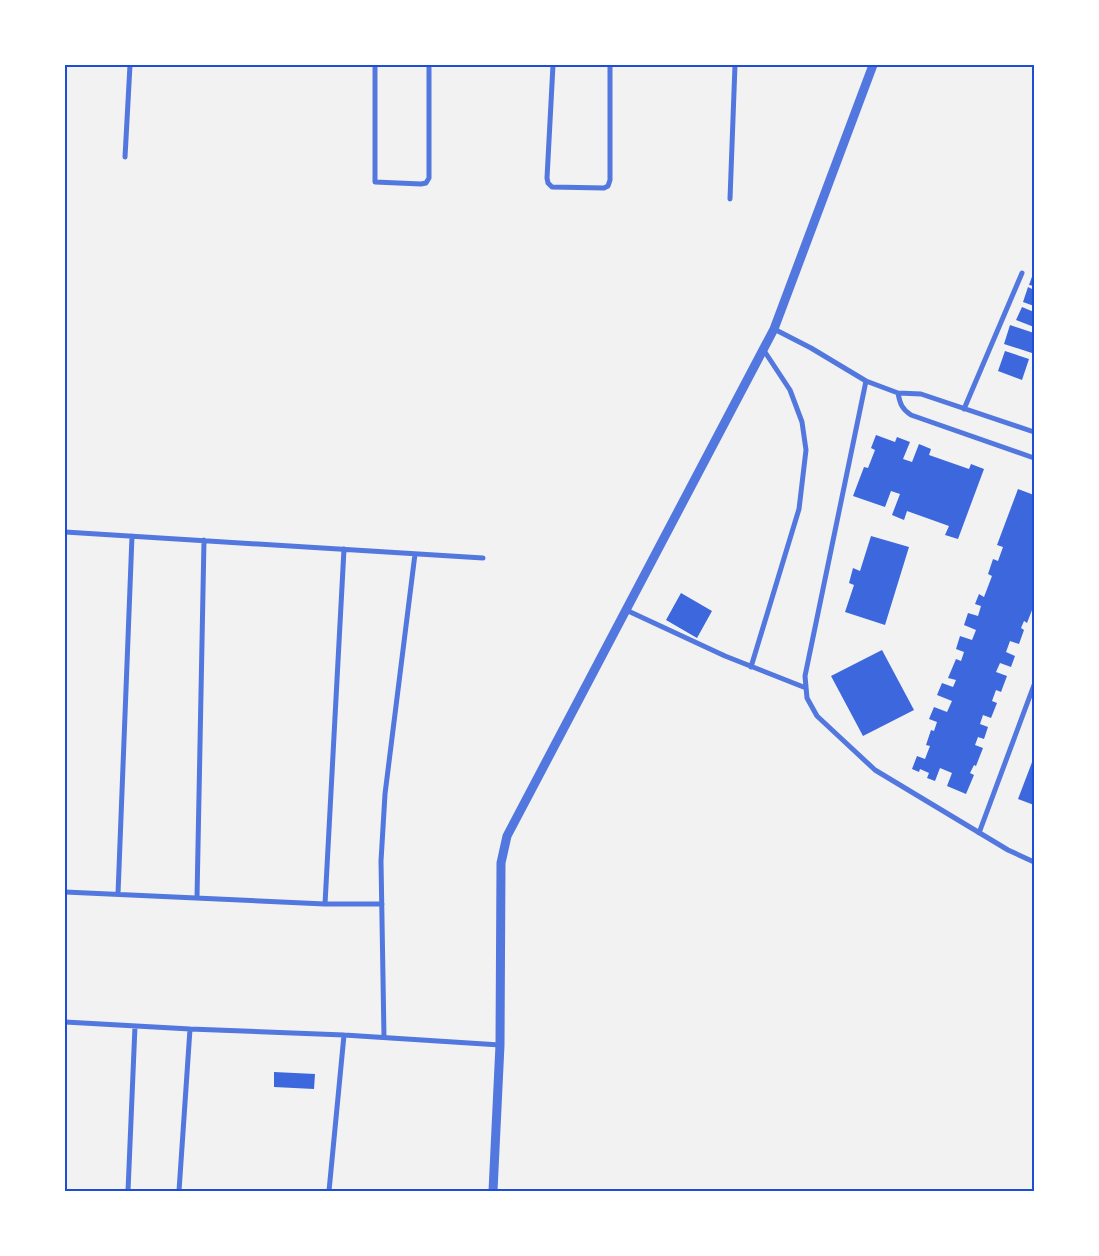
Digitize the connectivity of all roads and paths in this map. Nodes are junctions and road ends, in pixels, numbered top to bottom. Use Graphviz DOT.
graph roads {
  1 [pos="130,65"];
  2 [pos="375,65"];
  3 [pos="428,65"];
  4 [pos="553,65"];
  5 [pos="610,65"];
  6 [pos="735,65"];
  7 [pos="873,65"];
  8 [pos="125,157"];
  9 [pos="730,198"];
  10 [pos="1022,273"];
  11 [pos="774,329"];
  12 [pos="763,349"];
  13 [pos="866,381"];
  14 [pos="898,393"];
  15 [pos="964,409"];
  16 [pos="1034,432"];
  17 [pos="1034,458"];
  18 [pos="65,532"];
  19 [pos="132,536"];
  20 [pos="204,540"];
  21 [pos="344,549"];
  22 [pos="415,554"];
  23 [pos="483,558"];
  24 [pos="626,610"];
  25 [pos="751,667"];
  26 [pos="1034,685"];
  27 [pos="806,688"];
  28 [pos="979,833"];
  29 [pos="1034,862"];
  30 [pos="65,892"];
  31 [pos="118,894"];
  32 [pos="197,898"];
  33 [pos="325,904"];
  34 [pos="382,904"];
  35 [pos="65,1022"];
  36 [pos="135,1026"];
  37 [pos="190,1029"];
  38 [pos="344,1035"];
  39 [pos="384,1037"];
  40 [pos="500,1045"];
  41 [pos="128,1191"];
  42 [pos="179,1191"];
  43 [pos="329,1191"];
  44 [pos="492,1191"];
  1 -- 8 [label="street"];
  2 -- 3 [label="street"];
  4 -- 5 [label="street"];
  6 -- 9 [label="street"];
  7 -- 11 [label="street"];
  10 -- 15 [label="street"];
  11 -- 12 [label="street"];
  11 -- 13 [label="street"];
  12 -- 24 [label="street"];
  12 -- 25 [label="street"];
  13 -- 14 [label="street"];
  13 -- 27 [label="street"];
  14 -- 15 [label="street"];
  14 -- 17 [label="street"];
  15 -- 16 [label="street"];
  18 -- 19 [label="street"];
  19 -- 20 [label="street"];
  19 -- 31 [label="street"];
  20 -- 21 [label="street"];
  20 -- 32 [label="street"];
  21 -- 22 [label="street"];
  21 -- 33 [label="street"];
  22 -- 23 [label="street"];
  22 -- 34 [label="street"];
  24 -- 25 [label="street"];
  24 -- 40 [label="street"];
  25 -- 27 [label="street"];
  26 -- 28 [label="street"];
  27 -- 28 [label="street"];
  28 -- 29 [label="street"];
  30 -- 31 [label="street"];
  31 -- 32 [label="street"];
  32 -- 33 [label="street"];
  33 -- 34 [label="street"];
  34 -- 39 [label="street"];
  35 -- 36 [label="street"];
  36 -- 37 [label="street"];
  36 -- 41 [label="street"];
  37 -- 38 [label="street"];
  37 -- 42 [label="street"];
  38 -- 39 [label="street"];
  38 -- 43 [label="street"];
  39 -- 40 [label="street"];
  40 -- 44 [label="street"];
}
